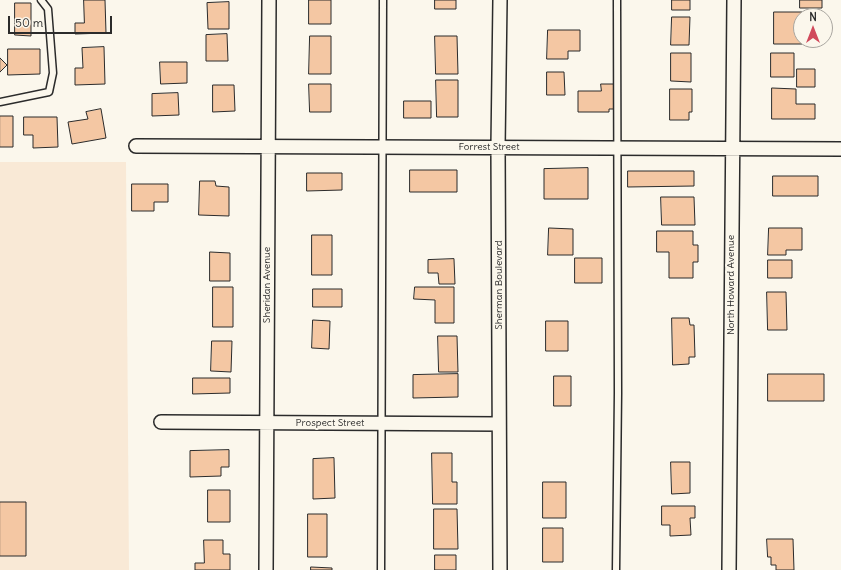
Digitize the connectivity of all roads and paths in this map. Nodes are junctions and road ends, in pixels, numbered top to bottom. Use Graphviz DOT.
graph roads {
  1 [pos="41,0"];
  2 [pos="269,0"];
  3 [pos="383,0"];
  4 [pos="500,0"];
  5 [pos="617,0"];
  6 [pos="734,0"];
  7 [pos="0,102"];
  8 [pos="136,146"];
  9 [pos="268,146"];
  10 [pos="383,147"];
  11 [pos="498,147"];
  12 [pos="617,148"];
  13 [pos="732,148"];
  14 [pos="841,149"];
  15 [pos="160,422"];
  16 [pos="267,423"];
  17 [pos="382,424"];
  18 [pos="499,424"];
  19 [pos="266,570"];
  20 [pos="381,570"];
  21 [pos="500,570"];
  22 [pos="616,570"];
  23 [pos="729,570"];
  1 -- 7 [label="lane"];
  2 -- 9 [label="street, Sheridan Avenue"];
  3 -- 10 [label="lane"];
  4 -- 11 [label="street, Sherman Boulevard"];
  5 -- 12 [label="lane"];
  6 -- 13 [label="street, North Howard Avenue"];
  8 -- 9 [label="street, Forrest Street"];
  9 -- 10 [label="street, Forrest Street"];
  9 -- 16 [label="street, Sheridan Avenue"];
  10 -- 11 [label="street, Forrest Street"];
  10 -- 17 [label="lane"];
  11 -- 12 [label="street, Forrest Street"];
  11 -- 18 [label="street, Sherman Boulevard"];
  12 -- 13 [label="street, Forrest Street"];
  12 -- 22 [label="lane"];
  13 -- 14 [label="street, Forrest Street"];
  13 -- 23 [label="street, North Howard Avenue"];
  15 -- 16 [label="street, Prospect Street"];
  16 -- 17 [label="street, Prospect Street"];
  16 -- 19 [label="street, Sheridan Avenue"];
  17 -- 18 [label="street, Prospect Street"];
  17 -- 20 [label="lane"];
  18 -- 21 [label="street, Sherman Boulevard"];
}
